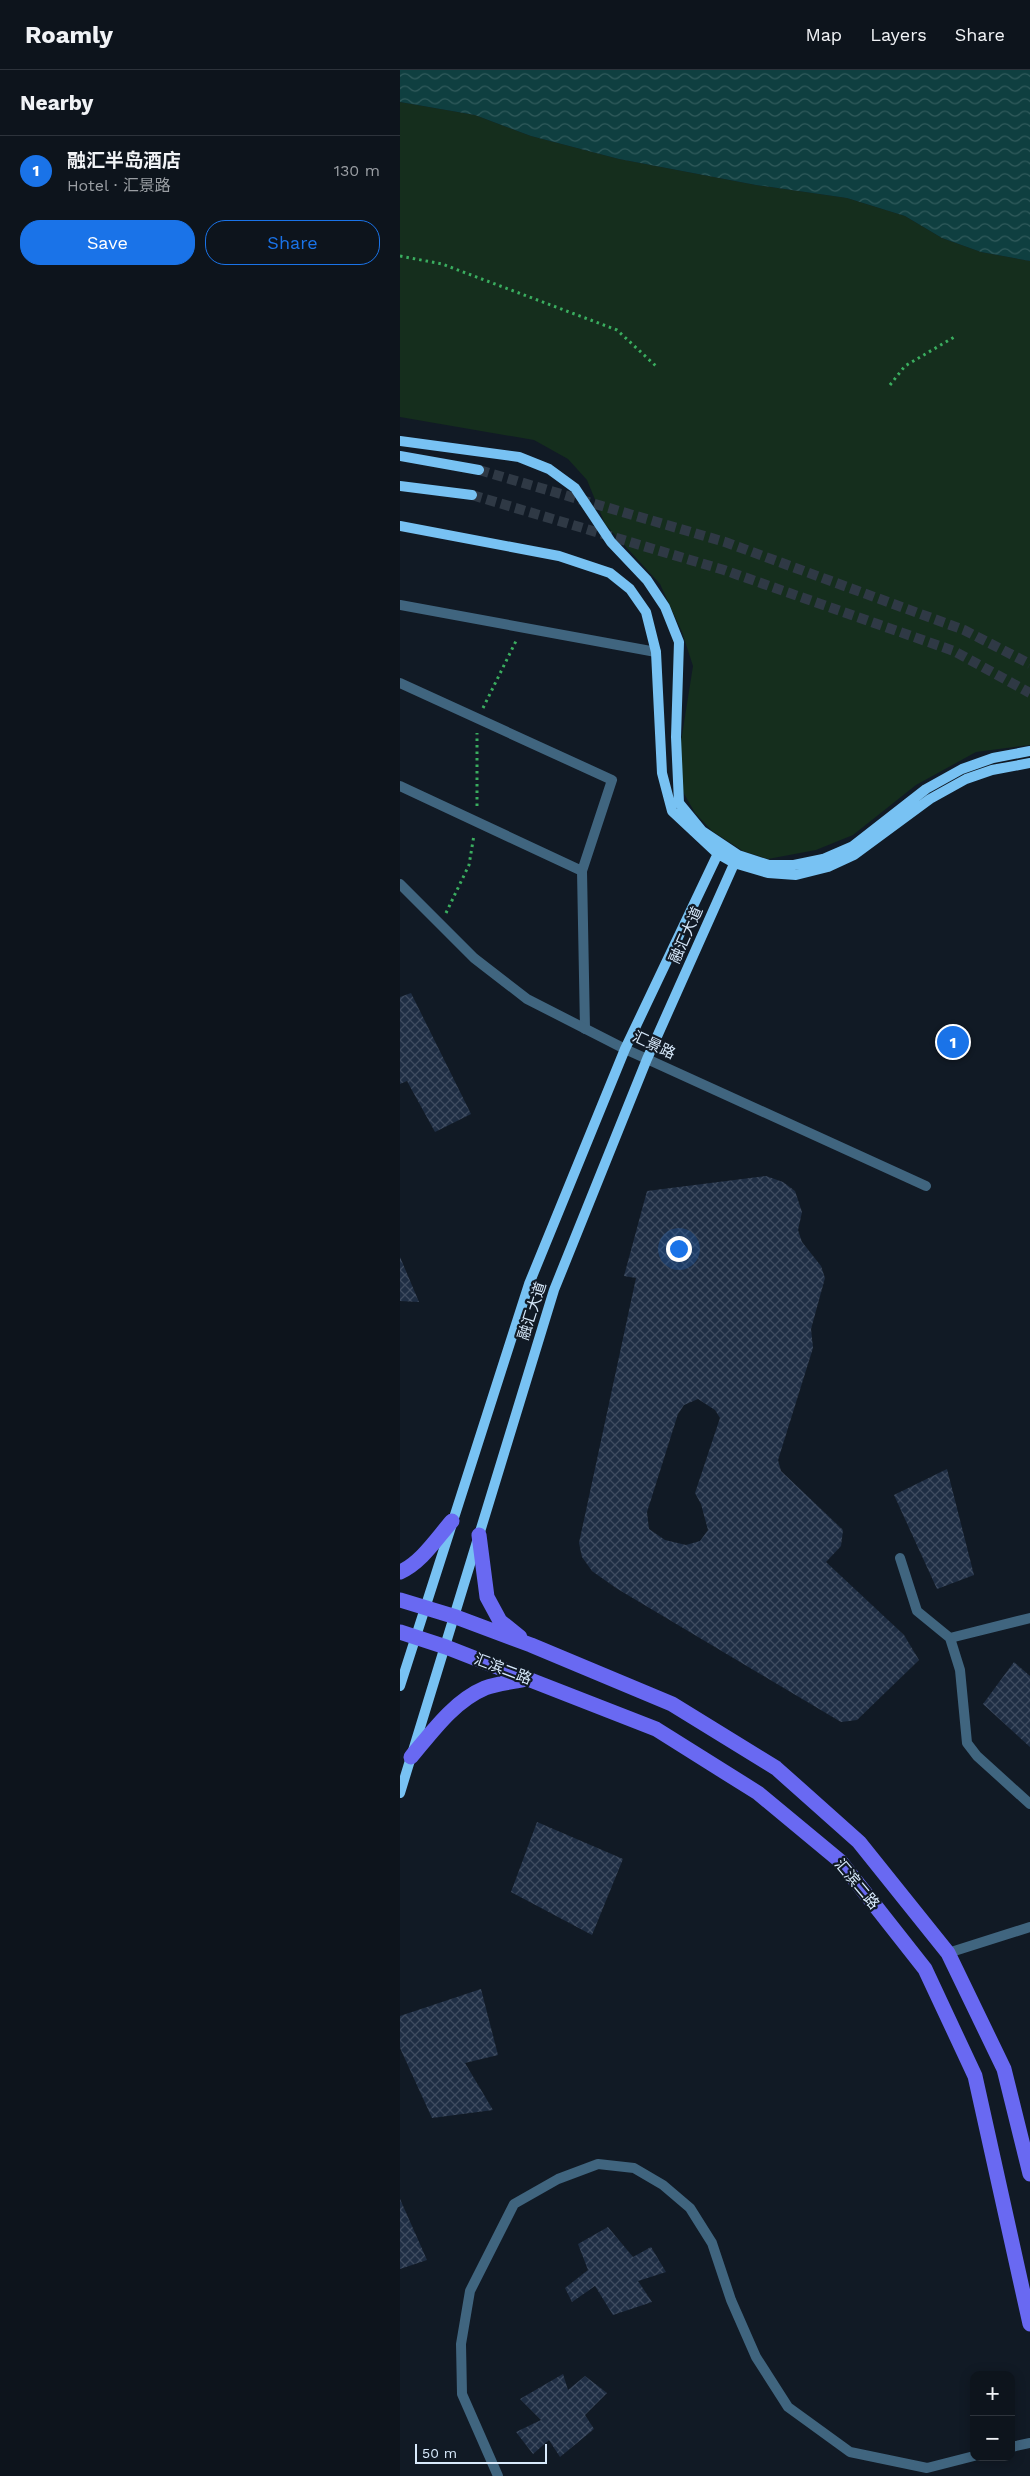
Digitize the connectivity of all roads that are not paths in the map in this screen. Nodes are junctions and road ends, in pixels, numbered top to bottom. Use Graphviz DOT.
graph roads {
  1 [pos="400,441"];
  2 [pos="400,456"];
  3 [pos="479,470"];
  4 [pos="400,486"];
  5 [pos="472,495"];
  6 [pos="400,526"];
  7 [pos="400,605"];
  8 [pos="656,652"];
  9 [pos="400,683"];
  10 [pos="1030,751"];
  11 [pos="1030,763"];
  12 [pos="400,786"];
  13 [pos="720,849"];
  14 [pos="736,859"];
  15 [pos="582,871"];
  16 [pos="400,884"];
  17 [pos="585,1029"];
  18 [pos="625,1049"];
  19 [pos="647,1059"];
  20 [pos="926,1186"];
  21 [pos="452,1521"];
  22 [pos="479,1535"];
  23 [pos="900,1558"];
  24 [pos="400,1572"];
  25 [pos="400,1600"];
  26 [pos="424,1607"];
  27 [pos="456,1617"];
  28 [pos="1030,1618"];
  29 [pos="400,1632"];
  30 [pos="415,1636"];
  31 [pos="950,1638"];
  32 [pos="531,1646"];
  33 [pos="446,1647"];
  34 [pos="527,1679"];
  35 [pos="400,1686"];
  36 [pos="412,1757"];
  37 [pos="400,1793"];
  38 [pos="1030,1804"];
  39 [pos="1030,1927"];
  40 [pos="948,1952"];
  41 [pos="1030,2174"];
  42 [pos="1030,2324"];
  43 [pos="1030,2443"];
  44 [pos="1015,2446"];
  45 [pos="970,2457"];
  46 [pos="498,2476"];
  1 -- 13 [label="main road"];
  2 -- 3 [label="main road"];
  4 -- 5 [label="main road"];
  6 -- 8 [label="main road"];
  7 -- 8 [label="street"];
  8 -- 13 [label="main road"];
  9 -- 15 [label="street"];
  10 -- 14 [label="main road"];
  11 -- 14 [label="main road"];
  12 -- 15 [label="street"];
  13 -- 14 [label="main road"];
  13 -- 18 [label="main road, 融汇大道"];
  14 -- 19 [label="main road, 融汇大道"];
  15 -- 17 [label="street"];
  16 -- 17 [label="street, 汇景路"];
  17 -- 18 [label="street, 汇景路"];
  18 -- 19 [label="street, 汇景路"];
  18 -- 21 [label="main road, 融汇大道"];
  19 -- 20 [label="street, 汇景路"];
  19 -- 22 [label="main road, 融汇大道"];
  21 -- 24 [label="main road"];
  21 -- 26 [label="main road, 融汇大道"];
  22 -- 27 [label="main road, 融汇大道"];
  22 -- 32 [label="main road"];
  23 -- 31 [label="street"];
  25 -- 26 [label="main road, 汇滨二路"];
  26 -- 27 [label="main road, 汇滨二路"];
  26 -- 30 [label="main road, 融汇大道"];
  27 -- 32 [label="main road, 汇滨二路"];
  27 -- 33 [label="main road, 融汇大道"];
  28 -- 31 [label="street"];
  29 -- 30 [label="main road, 汇滨二路"];
  30 -- 33 [label="main road, 汇滨二路"];
  30 -- 35 [label="main road, 融汇大道"];
  31 -- 38 [label="street"];
  32 -- 40 [label="main road, 汇滨二路"];
  33 -- 34 [label="main road, 汇滨二路"];
  33 -- 36 [label="main road, 融汇大道"];
  34 -- 36 [label="main road"];
  34 -- 42 [label="main road, 汇滨二路"];
  36 -- 37 [label="main road, 融汇大道"];
  39 -- 40 [label="street"];
  40 -- 41 [label="main road, 汇滨二路"];
  43 -- 44 [label="street"];
  45 -- 46 [label="street"];
}
